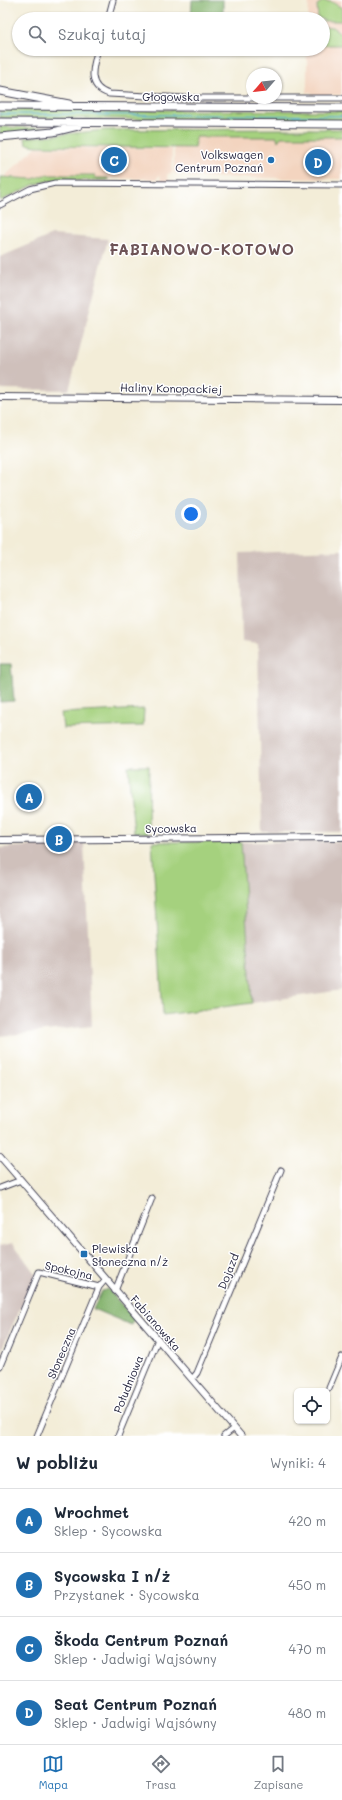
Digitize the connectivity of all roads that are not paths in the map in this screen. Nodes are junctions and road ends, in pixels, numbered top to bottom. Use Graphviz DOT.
graph roads {
  1 [pos="113,0"];
  2 [pos="110,12"];
  3 [pos="96,56"];
  4 [pos="0,91"];
  5 [pos="342,98"];
  6 [pos="0,106"];
  7 [pos="85,107"];
  8 [pos="342,108"];
  9 [pos="0,122"];
  10 [pos="92,123"];
  11 [pos="342,124"];
  12 [pos="0,137"];
  13 [pos="342,185"];
  14 [pos="0,204"];
  15 [pos="0,397"];
  16 [pos="342,400"];
  17 [pos="342,837"];
  18 [pos="0,840"];
  19 [pos="0,1156"];
  20 [pos="281,1170"];
  21 [pos="20,1180"];
  22 [pos="0,1188"];
  23 [pos="152,1198"];
  24 [pos="106,1280"];
  25 [pos="99,1287"];
  26 [pos="115,1291"];
  27 [pos="158,1339"];
  28 [pos="342,1357"];
  29 [pos="0,1366"];
  30 [pos="192,1379"];
  31 [pos="329,1388"];
  32 [pos="234,1428"];
  33 [pos="37,1436"];
  34 [pos="118,1436"];
  35 [pos="224,1436"];
  36 [pos="241,1436"];
  1 -- 2 [label="street"];
  3 -- 5 [label="street"];
  4 -- 7 [label="main road"];
  6 -- 7 [label="main road, Głogowska"];
  7 -- 8 [label="main road, Głogowska"];
  9 -- 10 [label="main road"];
  10 -- 11 [label="main road"];
  10 -- 12 [label="main road"];
  13 -- 14 [label="street"];
  15 -- 16 [label="street, Haliny Konopackiej"];
  17 -- 18 [label="street, Sycowska"];
  19 -- 21 [label="street, Fabianowska"];
  20 -- 30 [label="street, Dojazd"];
  21 -- 22 [label="street"];
  21 -- 24 [label="street, Fabianowska"];
  23 -- 26 [label="street"];
  24 -- 25 [label="street, Słoneczna"];
  24 -- 26 [label="street, Fabianowska"];
  25 -- 29 [label="street, Spokojna"];
  25 -- 33 [label="street, Słoneczna"];
  26 -- 27 [label="street, Fabianowska"];
  27 -- 30 [label="street, Fabianowska"];
  27 -- 34 [label="street, Południowa"];
  28 -- 31 [label="street"];
  30 -- 32 [label="street, Fabianowska"];
  32 -- 35 [label="street"];
  32 -- 36 [label="street, Fabianowska"];
}
